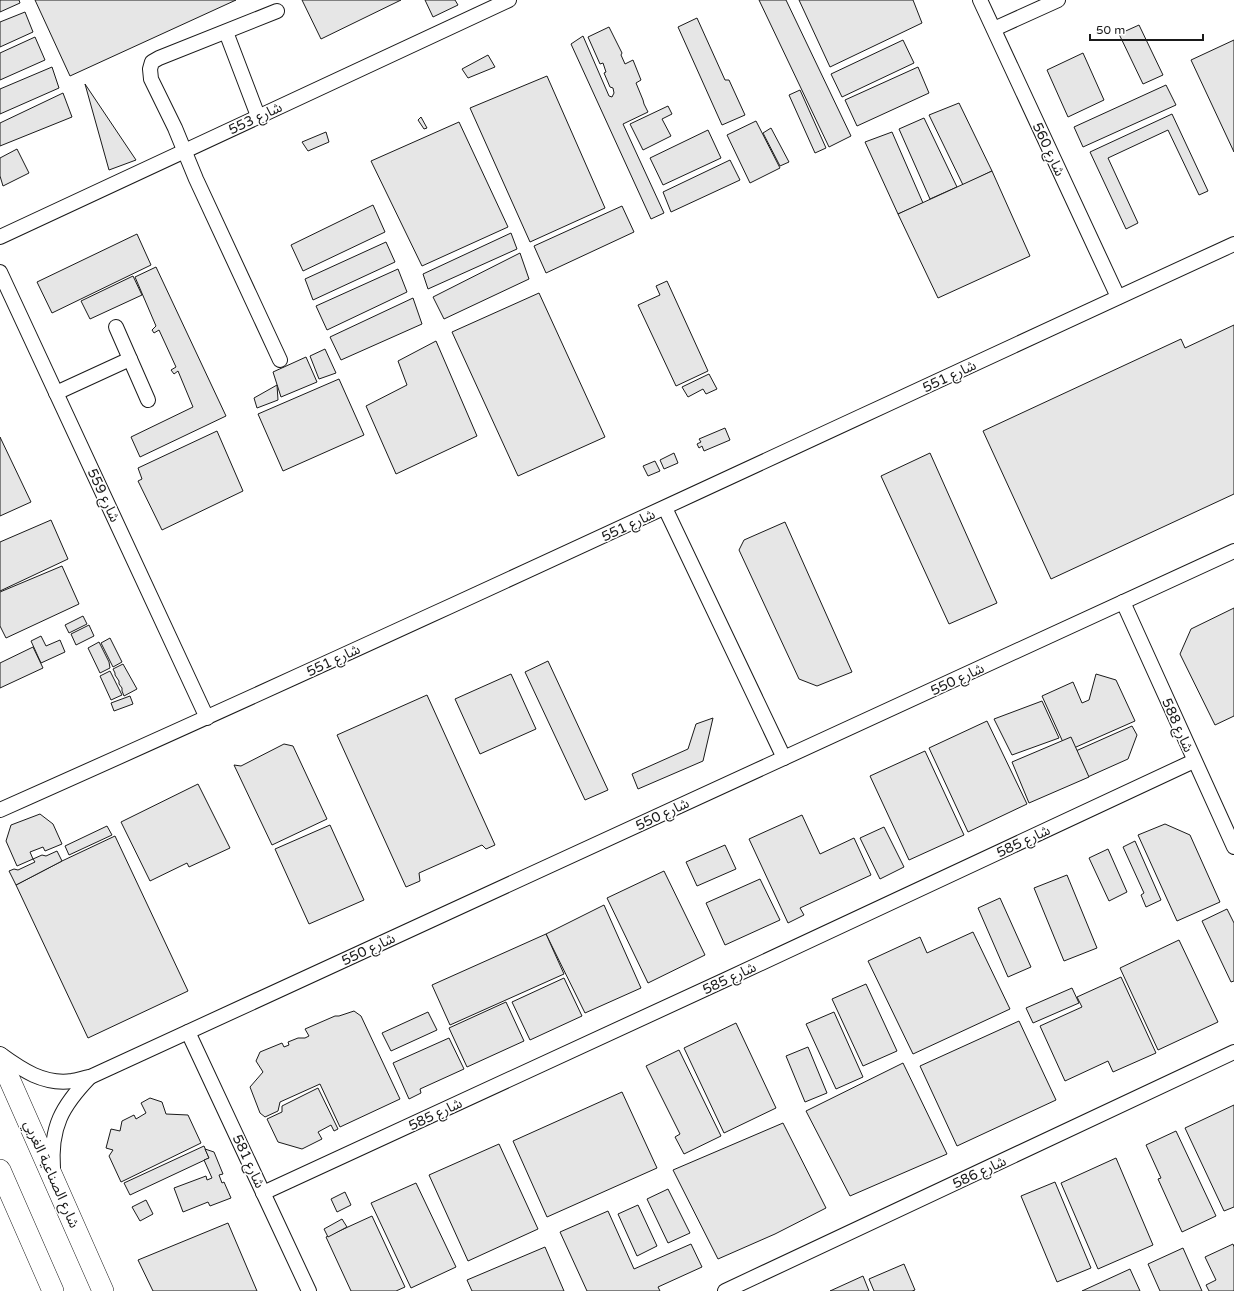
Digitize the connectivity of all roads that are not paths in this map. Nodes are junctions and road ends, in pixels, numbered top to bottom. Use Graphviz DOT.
graph roads {
  1 [pos="509,0"];
  2 [pos="980,0"];
  3 [pos="1058,0"];
  4 [pos="277,11"];
  5 [pos="994,29"];
  6 [pos="226,32"];
  7 [pos="258,116"];
  8 [pos="185,151"];
  9 [pos="0,236"];
  10 [pos="1234,244"];
  11 [pos="0,272"];
  12 [pos="1118,298"];
  13 [pos="116,327"];
  14 [pos="130,359"];
  15 [pos="280,360"];
  16 [pos="56,393"];
  17 [pos="148,400"];
  18 [pos="665,508"];
  19 [pos="1234,551"];
  20 [pos="1123,602"];
  21 [pos="207,718"];
  22 [pos="784,758"];
  23 [pos="1194,761"];
  24 [pos="0,810"];
  25 [pos="1234,847"];
  26 [pos="188,1032"];
  27 [pos="1234,1052"];
  28 [pos="0,1054"];
  29 [pos="0,1058"];
  30 [pos="90,1077"];
  31 [pos="0,1170"];
  32 [pos="54,1180"];
  33 [pos="264,1193"];
  34 [pos="52,1291"];
  35 [pos="103,1291"];
  36 [pos="309,1291"];
  37 [pos="724,1291"];
  1 -- 7 [label="street, شارع 553"];
  2 -- 5 [label="street, شارع 560"];
  3 -- 5 [label="street"];
  4 -- 6 [label="street"];
  5 -- 12 [label="street, شارع 560"];
  6 -- 7 [label="street"];
  6 -- 8 [label="street"];
  7 -- 8 [label="street, شارع 553"];
  8 -- 9 [label="street, شارع 553"];
  8 -- 15 [label="street"];
  10 -- 12 [label="street, شارع 551"];
  11 -- 16 [label="street, شارع 559"];
  12 -- 18 [label="street, شارع 551"];
  13 -- 14 [label="street"];
  14 -- 16 [label="street"];
  14 -- 17 [label="street"];
  16 -- 21 [label="street, شارع 559"];
  18 -- 21 [label="street, شارع 551"];
  18 -- 22 [label="street, شارع 551"];
  19 -- 20 [label="street, شارع 550"];
  20 -- 22 [label="street, شارع 550"];
  20 -- 23 [label="street, شارع 588"];
  21 -- 24 [label="street, شارع 551"];
  22 -- 26 [label="street, شارع 550"];
  23 -- 25 [label="street, شارع 588"];
  23 -- 33 [label="street, شارع 585"];
  26 -- 30 [label="street, شارع 550"];
  26 -- 33 [label="street, شارع 581"];
  27 -- 37 [label="street, شارع 586"];
  28 -- 30 [label="street, شارع 550"];
  29 -- 32 [label="main road, شارع الصناعية الغربي"];
  30 -- 32 [label="street, شارع 550"];
  31 -- 34 [label="main road"];
  32 -- 35 [label="main road, شارع الصناعية الغربي"];
  33 -- 36 [label="street, شارع 581"];
}
